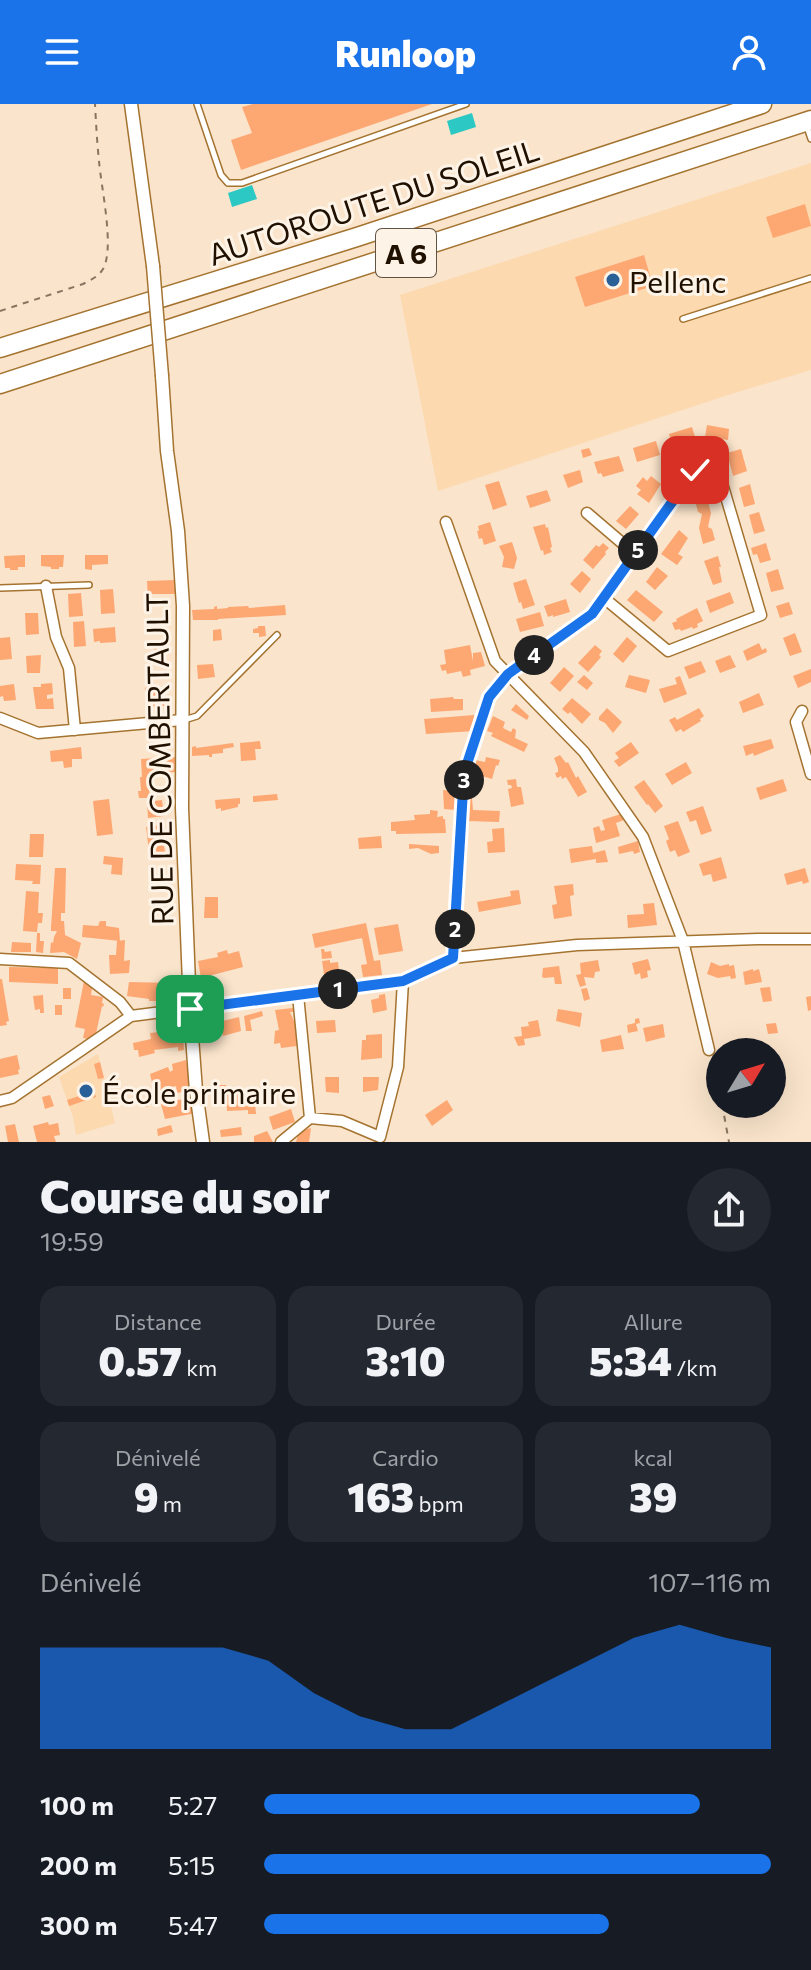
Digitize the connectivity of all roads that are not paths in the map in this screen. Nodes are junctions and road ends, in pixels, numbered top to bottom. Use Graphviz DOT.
graph roads {
  1 [pos="131,104"];
  2 [pos="197,104"];
  3 [pos="466,104"];
  4 [pos="762,104"];
  5 [pos="809,127"];
  6 [pos="811,278"];
  7 [pos="683,319"];
  8 [pos="0,348"];
  9 [pos="0,384"];
  10 [pos="587,513"];
  11 [pos="446,522"];
  12 [pos="635,554"];
  13 [pos="89,585"];
  14 [pos="46,586"];
  15 [pos="0,588"];
  16 [pos="604,598"];
  17 [pos="277,635"];
  18 [pos="508,674"];
  19 [pos="802,711"];
  20 [pos="0,718"];
  21 [pos="182,720"];
  22 [pos="75,730"];
  23 [pos="811,774"];
  24 [pos="811,939"];
  25 [pos="683,941"];
  26 [pos="453,958"];
  27 [pos="0,959"];
  28 [pos="403,981"];
  29 [pos="298,995"];
  30 [pos="190,1009"];
  31 [pos="131,1016"];
  32 [pos="706,1038"];
  33 [pos="0,1101"];
  34 [pos="310,1118"];
  35 [pos="203,1142"];
  36 [pos="281,1142"];
  1 -- 21 [label="street, RUE DE COMBERTAULT, bridge"];
  2 -- 3 [label="lane"];
  4 -- 8 [label="highway, AUTOROUTE DU SOLEIL / A 6"];
  5 -- 9 [label="highway, AUTOROUTE DU SOLEIL / A 6"];
  6 -- 7 [label="lane"];
  10 -- 12 [label="street"];
  11 -- 18 [label="street"];
  12 -- 16 [label="street"];
  12 -- 16 [label="street"];
  13 -- 14 [label="lane"];
  14 -- 15 [label="lane"];
  14 -- 22 [label="street"];
  16 -- 18 [label="street"];
  17 -- 21 [label="lane"];
  18 -- 25 [label="street"];
  18 -- 26 [label="street"];
  19 -- 23 [label="street"];
  20 -- 22 [label="street"];
  21 -- 22 [label="street"];
  21 -- 30 [label="street, RUE DE COMBERTAULT"];
  24 -- 25 [label="street"];
  25 -- 26 [label="street"];
  25 -- 32 [label="street"];
  26 -- 28 [label="street"];
  27 -- 31 [label="street"];
  28 -- 29 [label="street"];
  28 -- 34 [label="street"];
  29 -- 30 [label="street"];
  29 -- 34 [label="street"];
  30 -- 31 [label="street"];
  30 -- 35 [label="street, RUE DE COMBERTAULT"];
  31 -- 33 [label="street"];
  34 -- 36 [label="street"];
}
